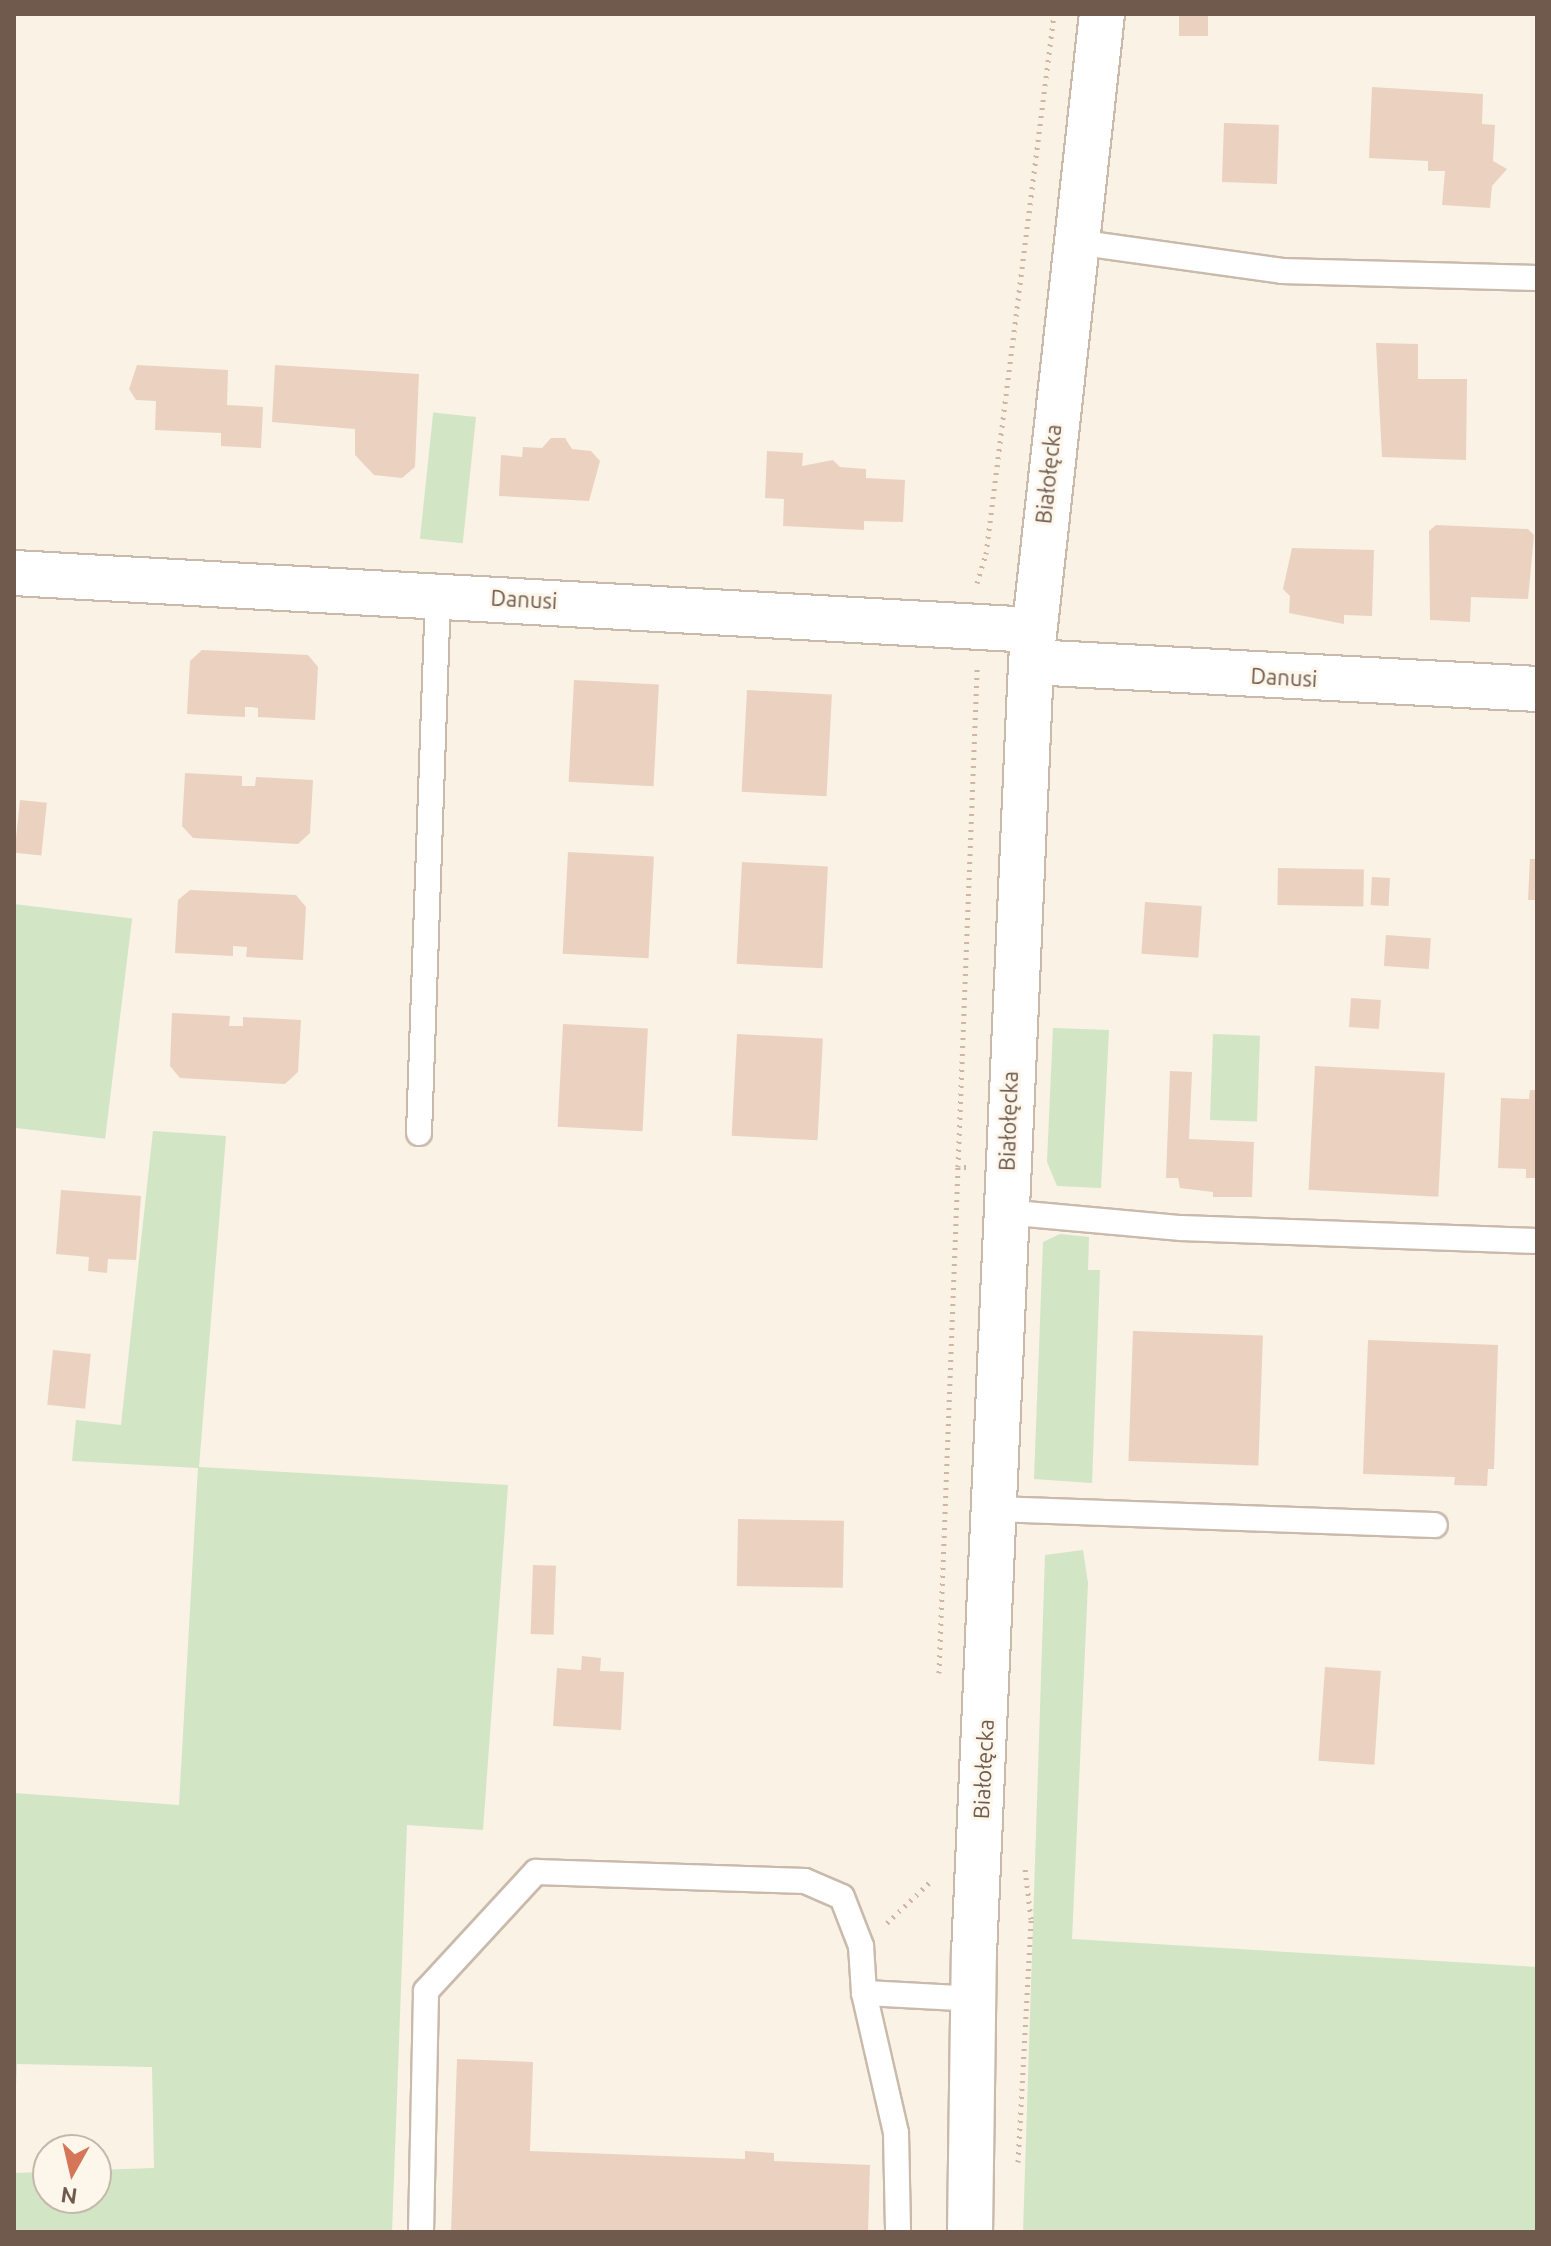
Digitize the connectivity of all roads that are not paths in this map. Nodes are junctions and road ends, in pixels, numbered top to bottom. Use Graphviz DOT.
graph roads {
  1 [pos="1102,14"];
  2 [pos="1076,242"];
  3 [pos="1537,278"];
  4 [pos="14,573"];
  5 [pos="438,595"];
  6 [pos="1032,646"];
  7 [pos="1537,689"];
  8 [pos="419,1133"];
  9 [pos="1004,1212"];
  10 [pos="1537,1241"];
  11 [pos="994,1509"];
  12 [pos="1435,1525"];
  13 [pos="864,1993"];
  14 [pos="974,1999"];
  15 [pos="421,2232"];
  16 [pos="898,2232"];
  17 [pos="970,2232"];
  1 -- 2 [label="street, Białołęcka"];
  2 -- 3 [label="lane"];
  2 -- 6 [label="street, Białołęcka"];
  4 -- 5 [label="street, Danusi"];
  5 -- 6 [label="street, Danusi"];
  5 -- 8 [label="lane"];
  6 -- 7 [label="street, Danusi"];
  6 -- 9 [label="street, Białołęcka"];
  9 -- 10 [label="lane"];
  9 -- 11 [label="street, Białołęcka"];
  11 -- 12 [label="lane"];
  11 -- 14 [label="street, Białołęcka"];
  13 -- 14 [label="lane"];
  13 -- 15 [label="lane"];
  13 -- 16 [label="lane"];
  14 -- 17 [label="street, Białołęcka"];
}
